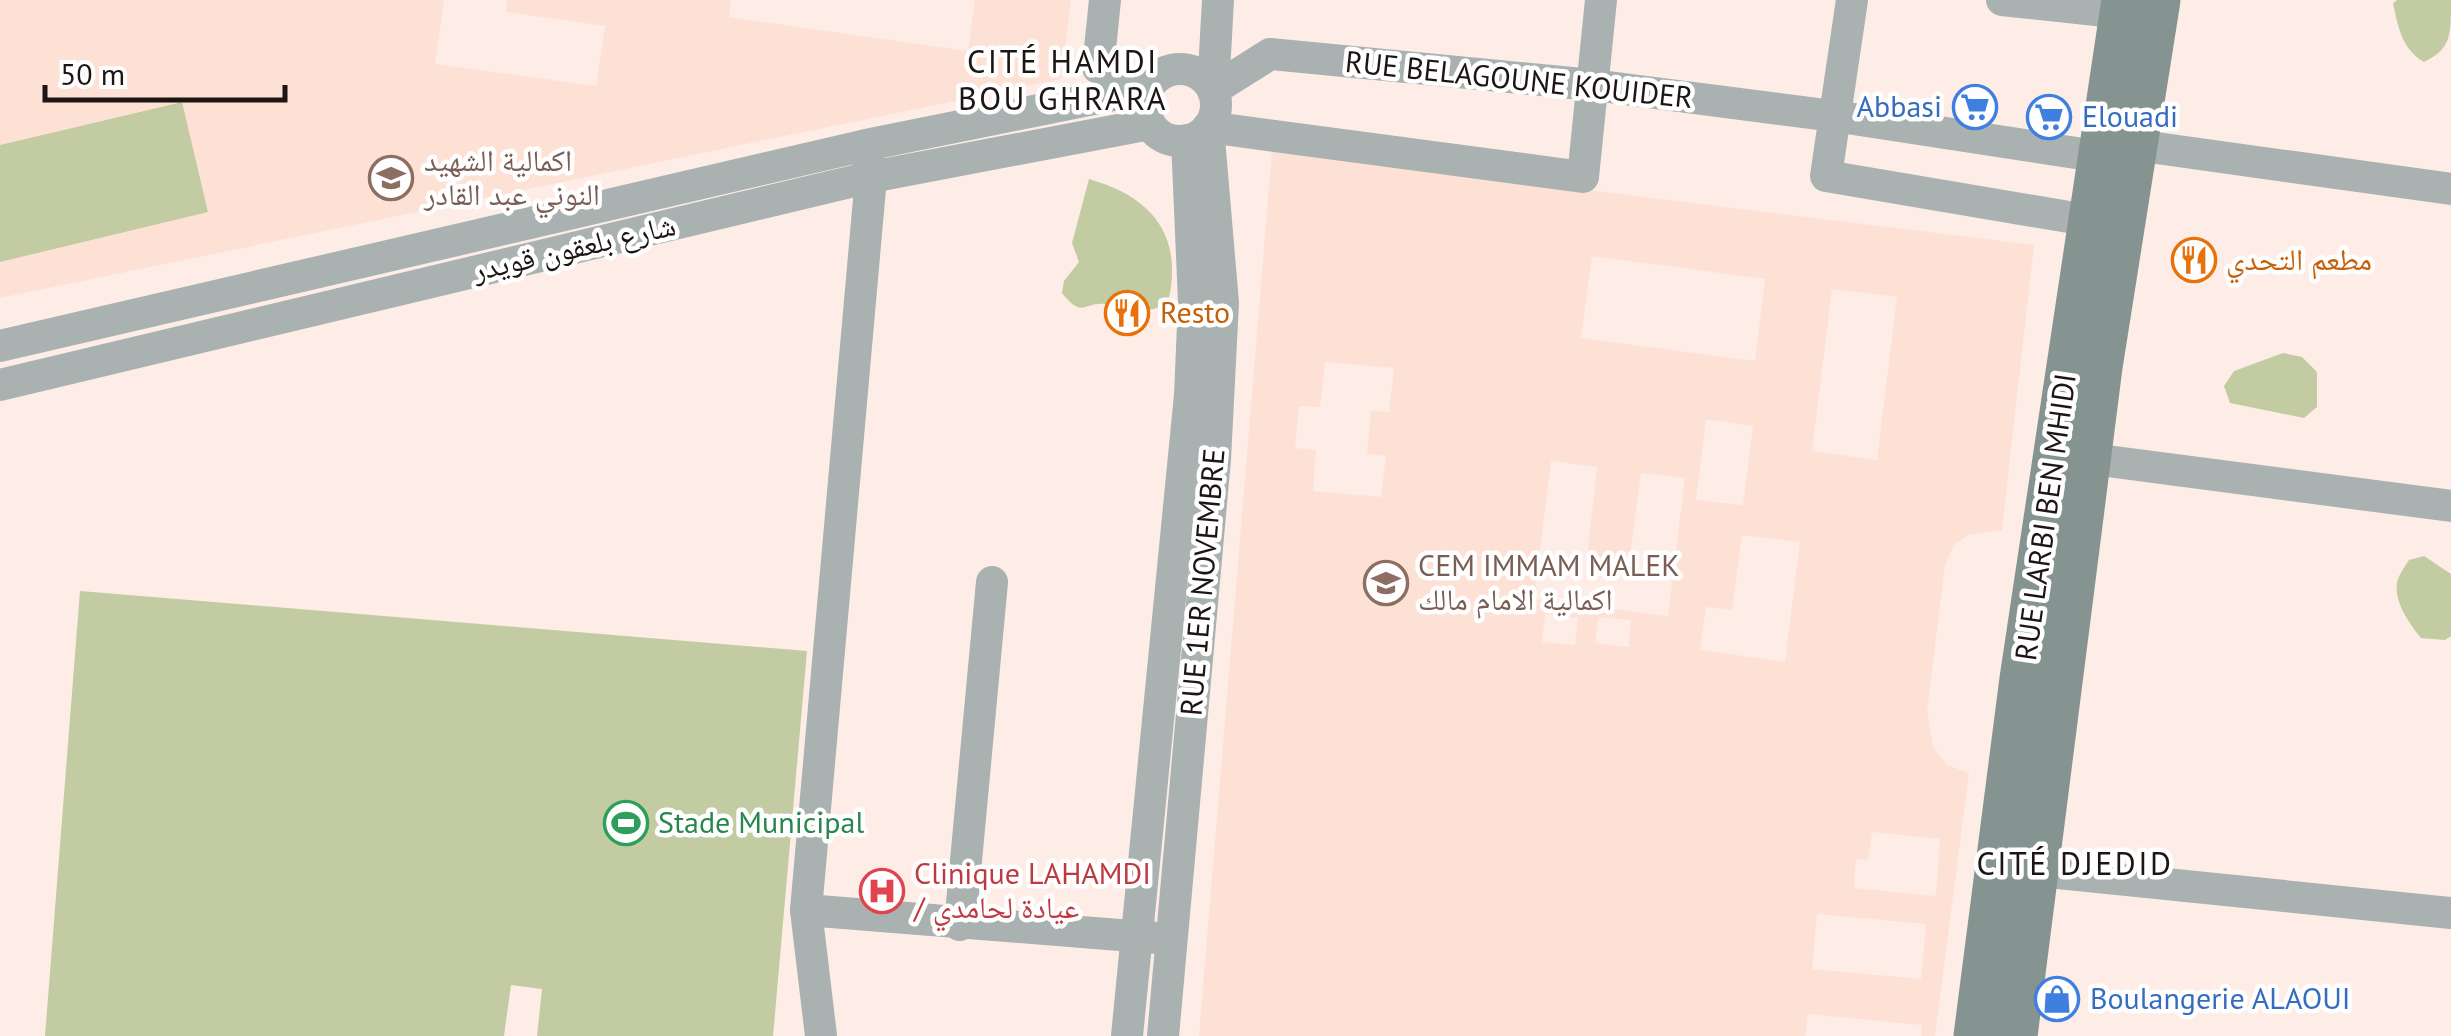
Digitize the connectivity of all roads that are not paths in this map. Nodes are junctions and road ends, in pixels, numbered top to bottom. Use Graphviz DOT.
graph roads {
  1 [pos="1105,0"];
  2 [pos="1218,0"];
  3 [pos="1601,0"];
  4 [pos="1852,0"];
  5 [pos="2002,0"];
  6 [pos="2140,7"];
  7 [pos="1594,85"];
  8 [pos="1148,88"];
  9 [pos="1213,90"];
  10 [pos="1834,116"];
  11 [pos="1150,124"];
  12 [pos="1197,134"];
  13 [pos="2123,154"];
  14 [pos="868,161"];
  15 [pos="2451,189"];
  16 [pos="621,202"];
  17 [pos="2105,224"];
  18 [pos="631,234"];
  19 [pos="375,259"];
  20 [pos="386,293"];
  21 [pos="1208,302"];
  22 [pos="85,327"];
  23 [pos="0,346"];
  24 [pos="94,362"];
  25 [pos="0,385"];
  26 [pos="2072,457"];
  27 [pos="2451,506"];
  28 [pos="992,582"];
  29 [pos="2016,869"];
  30 [pos="806,910"];
  31 [pos="2451,913"];
  32 [pos="960,925"];
  33 [pos="1136,936"];
  34 [pos="1171,939"];
  35 [pos="821,1036"];
  36 [pos="1127,1036"];
  37 [pos="1164,1036"];
  38 [pos="1976,1036"];
  39 [pos="2015,1036"];
  1 -- 8 [label="street"];
  2 -- 9 [label="street"];
  3 -- 7 [label="street"];
  4 -- 10 [label="street"];
  5 -- 6 [label="street"];
  6 -- 13 [label="street, RUE LARBI BEN MHIDI"];
  7 -- 9 [label="street, RUE BELAGOUNE KOUIDER"];
  7 -- 10 [label="street, RUE BELAGOUNE KOUIDER"];
  7 -- 12 [label="street"];
  8 -- 9 [label="street"];
  8 -- 11 [label="street"];
  8 -- 14 [label="street, شارع بلعقون قويدر"];
  9 -- 12 [label="street"];
  10 -- 13 [label="street, RUE BELAGOUNE KOUIDER"];
  10 -- 17 [label="street"];
  11 -- 12 [label="street"];
  11 -- 14 [label="street, شارع بلعقون قويدر"];
  12 -- 21 [label="street, RUE 1ER NOVEMBRE"];
  13 -- 15 [label="street, RUE BELAGOUNE KOUIDER"];
  13 -- 17 [label="street, RUE LARBI BEN MHIDI"];
  14 -- 16 [label="street, شارع بلعقون قويدر"];
  14 -- 18 [label="street, شارع بلعقون قويدر"];
  14 -- 30 [label="street"];
  16 -- 18 [label="street"];
  16 -- 19 [label="street, شارع بلعقون قويدر"];
  17 -- 26 [label="street, RUE LARBI BEN MHIDI"];
  18 -- 20 [label="street, شارع بلعقون قويدر"];
  19 -- 20 [label="street"];
  19 -- 22 [label="street, شارع بلعقون قويدر"];
  20 -- 24 [label="street, شارع بلعقون قويدر"];
  21 -- 33 [label="street, RUE 1ER NOVEMBRE"];
  21 -- 34 [label="street, RUE 1ER NOVEMBRE"];
  22 -- 23 [label="street, شارع بلعقون قويدر"];
  22 -- 24 [label="street"];
  24 -- 25 [label="street, شارع بلعقون قويدر"];
  26 -- 27 [label="street"];
  26 -- 29 [label="street, RUE LARBI BEN MHIDI"];
  28 -- 32 [label="street"];
  29 -- 31 [label="street"];
  29 -- 38 [label="street, RUE LARBI BEN MHIDI"];
  29 -- 39 [label="street, RUE LARBI BEN MHIDI"];
  30 -- 32 [label="street"];
  30 -- 35 [label="street"];
  32 -- 33 [label="street"];
  33 -- 34 [label="street"];
  33 -- 36 [label="street, RUE 1ER NOVEMBRE"];
  34 -- 37 [label="street, RUE 1ER NOVEMBRE"];
}
